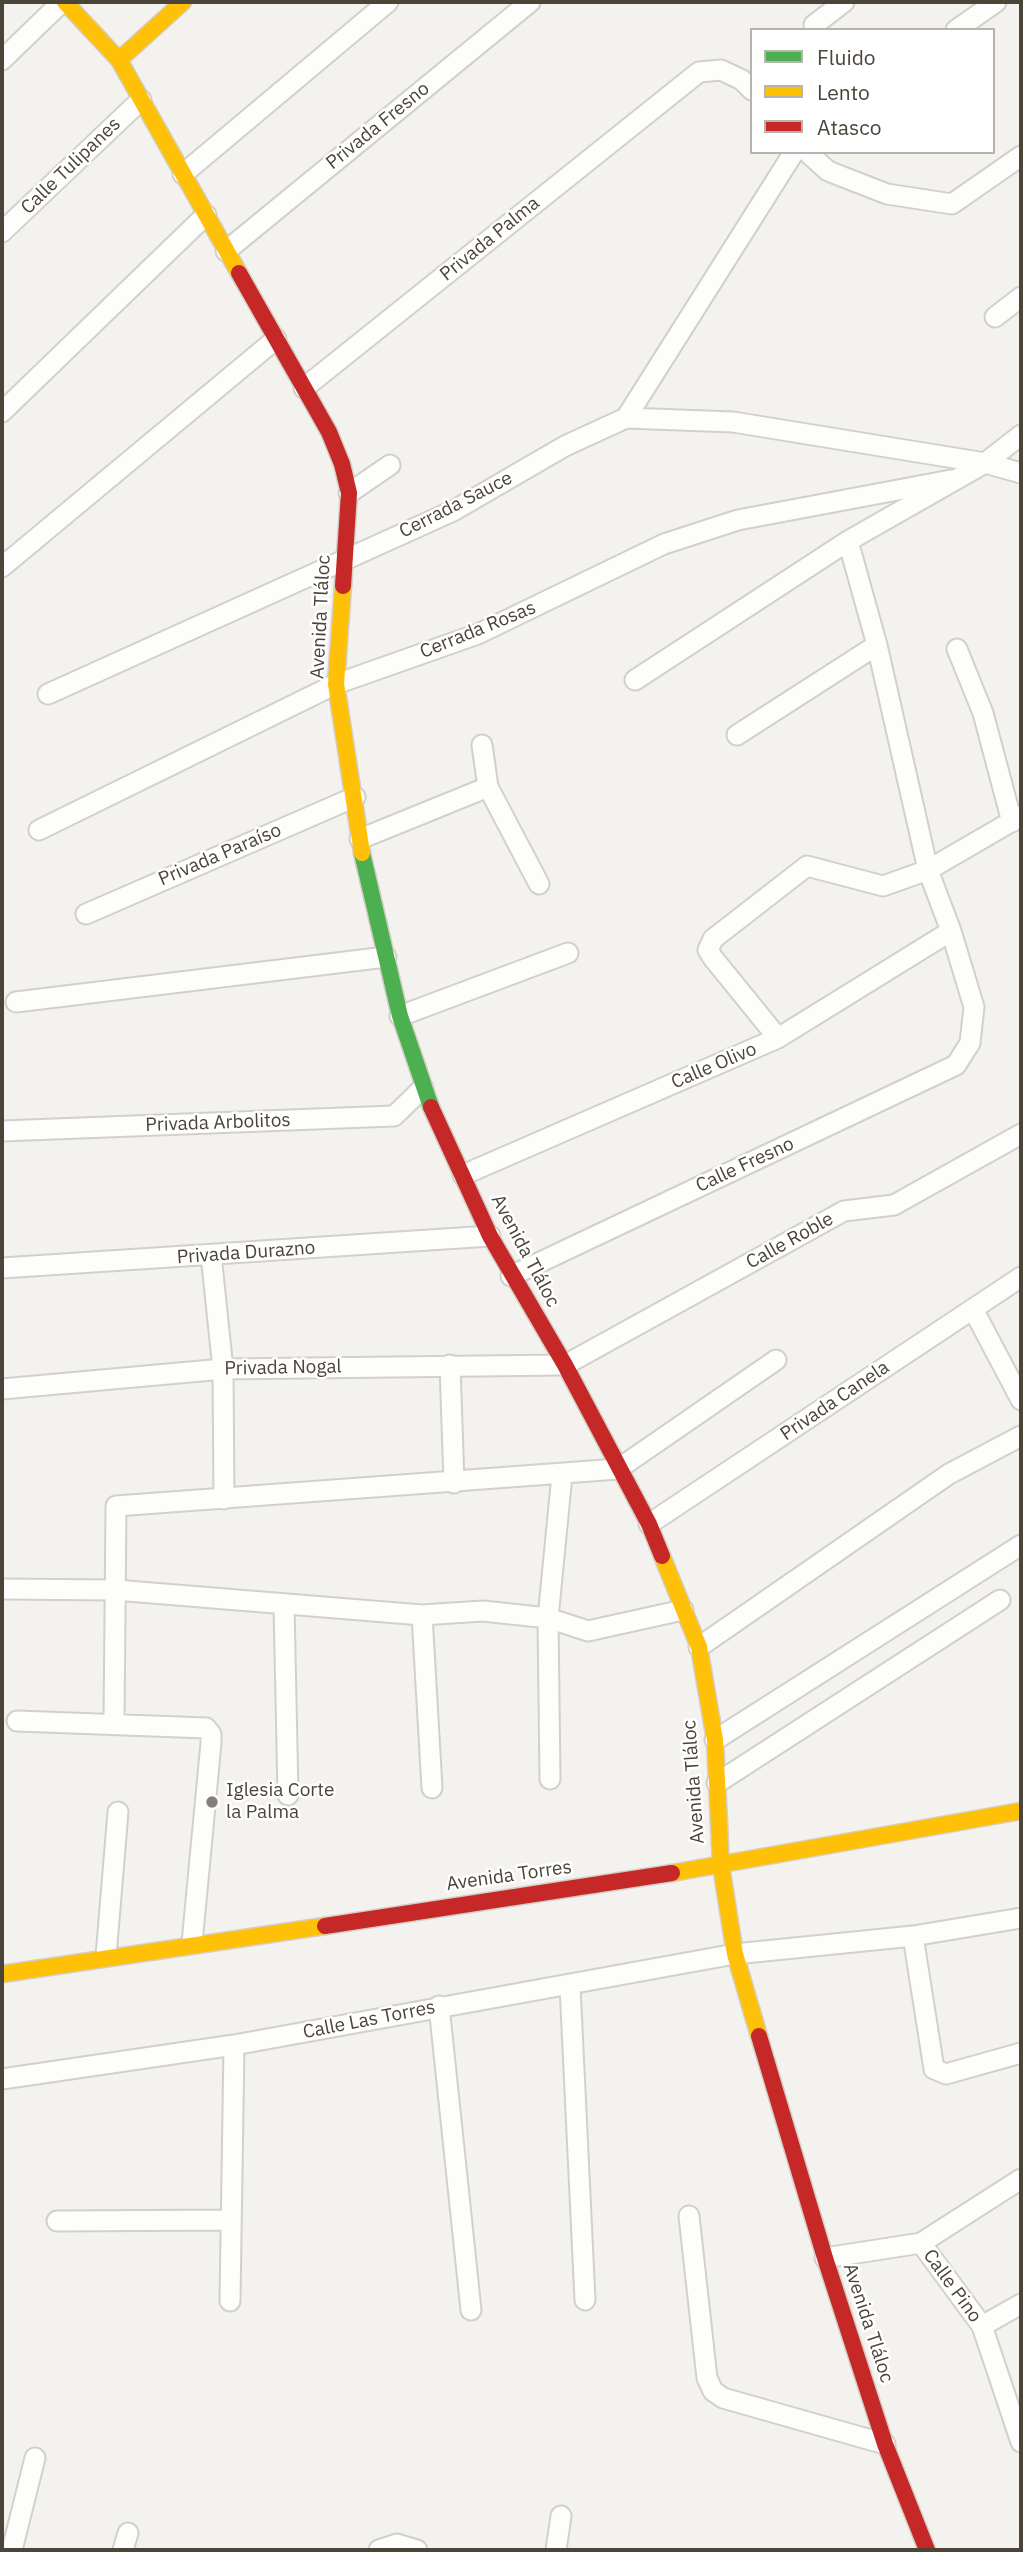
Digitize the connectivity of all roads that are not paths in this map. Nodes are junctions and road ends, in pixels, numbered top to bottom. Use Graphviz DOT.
graph roads {
  1 [pos="64,2"];
  2 [pos="183,2"];
  3 [pos="388,2"];
  4 [pos="530,2"];
  5 [pos="844,2"];
  6 [pos="996,2"];
  7 [pos="814,25"];
  8 [pos="959,28"];
  9 [pos="2,60"];
  10 [pos="119,61"];
  11 [pos="750,88"];
  12 [pos="141,100"];
  13 [pos="793,154"];
  14 [pos="809,154"];
  15 [pos="1021,156"];
  16 [pos="183,174"];
  17 [pos="206,215"];
  18 [pos="2,232"];
  19 [pos="226,251"];
  20 [pos="1021,297"];
  21 [pos="995,317"];
  22 [pos="276,339"];
  23 [pos="303,388"];
  24 [pos="2,412"];
  25 [pos="626,418"];
  26 [pos="1021,435"];
  27 [pos="985,463"];
  28 [pos="390,465"];
  29 [pos="1021,472"];
  30 [pos="951,480"];
  31 [pos="349,493"];
  32 [pos="848,541"];
  33 [pos="345,558"];
  34 [pos="2,567"];
  35 [pos="877,645"];
  36 [pos="957,649"];
  37 [pos="635,680"];
  38 [pos="336,684"];
  39 [pos="48,695"];
  40 [pos="737,735"];
  41 [pos="482,745"];
  42 [pos="488,787"];
  43 [pos="355,797"];
  44 [pos="1017,819"];
  45 [pos="39,830"];
  46 [pos="360,839"];
  47 [pos="928,870"];
  48 [pos="539,884"];
  49 [pos="86,914"];
  50 [pos="951,931"];
  51 [pos="568,953"];
  52 [pos="386,957"];
  53 [pos="16,1002"];
  54 [pos="400,1016"];
  55 [pos="778,1038"];
  56 [pos="423,1088"];
  57 [pos="2,1131"];
  58 [pos="1021,1134"];
  59 [pos="463,1175"];
  60 [pos="490,1236"];
  61 [pos="211,1255"];
  62 [pos="2,1268"];
  63 [pos="511,1276"];
  64 [pos="1021,1277"];
  65 [pos="973,1309"];
  66 [pos="776,1360"];
  67 [pos="450,1365"];
  68 [pos="565,1365"];
  69 [pos="223,1368"];
  70 [pos="2,1389"];
  71 [pos="1021,1400"];
  72 [pos="1021,1436"];
  73 [pos="618,1469"];
  74 [pos="562,1475"];
  75 [pos="454,1483"];
  76 [pos="224,1499"];
  77 [pos="649,1524"];
  78 [pos="1021,1545"];
  79 [pos="2,1589"];
  80 [pos="115,1590"];
  81 [pos="1000,1600"];
  82 [pos="284,1605"];
  83 [pos="683,1610"];
  84 [pos="422,1615"];
  85 [pos="548,1618"];
  86 [pos="699,1647"];
  87 [pos="18,1721"];
  88 [pos="114,1724"];
  89 [pos="715,1740"];
  90 [pos="550,1779"];
  91 [pos="717,1783"];
  92 [pos="432,1788"];
  93 [pos="288,1795"];
  94 [pos="1021,1811"];
  95 [pos="118,1812"];
  96 [pos="721,1866"];
  97 [pos="1021,1919"];
  98 [pos="913,1936"];
  99 [pos="192,1943"];
  100 [pos="735,1954"];
  101 [pos="106,1956"];
  102 [pos="2,1974"];
  103 [pos="570,1986"];
  104 [pos="439,2006"];
  105 [pos="234,2045"];
  106 [pos="1021,2053"];
  107 [pos="2,2079"];
  108 [pos="1021,2179"];
  109 [pos="689,2216"];
  110 [pos="231,2220"];
  111 [pos="57,2221"];
  112 [pos="921,2243"];
  113 [pos="825,2258"];
  114 [pos="584,2300"];
  115 [pos="230,2301"];
  116 [pos="1021,2304"];
  117 [pos="471,2310"];
  118 [pos="982,2326"];
  119 [pos="1021,2442"];
  120 [pos="885,2444"];
  121 [pos="35,2458"];
  122 [pos="561,2516"];
  123 [pos="9,2545"];
  124 [pos="379,2549"];
  125 [pos="417,2550"];
  126 [pos="556,2550"];
  127 [pos="927,2550"];
  1 -- 9 [label="street"];
  1 -- 10 [label="main road, Avenida Tláloc"];
  2 -- 10 [label="main road"];
  3 -- 16 [label="street"];
  4 -- 19 [label="street, Privada Fresno"];
  5 -- 7 [label="street"];
  6 -- 8 [label="street"];
  10 -- 12 [label="main road, Avenida Tláloc"];
  11 -- 23 [label="street, Privada Palma"];
  12 -- 16 [label="main road, Avenida Tláloc"];
  12 -- 18 [label="street, Calle Tulipanes"];
  13 -- 25 [label="street"];
  14 -- 15 [label="street"];
  16 -- 17 [label="main road, Avenida Tláloc"];
  17 -- 19 [label="main road, Avenida Tláloc"];
  17 -- 24 [label="street"];
  19 -- 22 [label="main road, Avenida Tláloc"];
  20 -- 21 [label="street"];
  22 -- 23 [label="main road, Avenida Tláloc"];
  22 -- 34 [label="street"];
  23 -- 31 [label="main road, Avenida Tláloc"];
  25 -- 27 [label="street"];
  25 -- 33 [label="street, Cerrada Sauce"];
  26 -- 27 [label="street"];
  27 -- 29 [label="street"];
  27 -- 30 [label="street"];
  28 -- 31 [label="street"];
  30 -- 32 [label="street"];
  30 -- 38 [label="street, Cerrada Rosas"];
  31 -- 33 [label="main road, Avenida Tláloc"];
  32 -- 35 [label="street"];
  32 -- 37 [label="street"];
  33 -- 38 [label="main road, Avenida Tláloc"];
  33 -- 39 [label="street, Cerrada Sauce"];
  35 -- 40 [label="street"];
  35 -- 47 [label="street"];
  36 -- 44 [label="street"];
  38 -- 43 [label="main road, Avenida Tláloc"];
  38 -- 45 [label="street, Cerrada Rosas"];
  41 -- 42 [label="street"];
  42 -- 46 [label="street"];
  42 -- 48 [label="street"];
  43 -- 46 [label="main road, Avenida Tláloc"];
  43 -- 49 [label="street, Privada Paraíso"];
  44 -- 47 [label="street"];
  46 -- 52 [label="main road, Avenida Tláloc"];
  47 -- 50 [label="street"];
  47 -- 55 [label="street"];
  50 -- 55 [label="street, Calle Olivo"];
  50 -- 63 [label="street, Calle Fresno"];
  51 -- 54 [label="street"];
  52 -- 53 [label="street"];
  52 -- 54 [label="main road, Avenida Tláloc"];
  54 -- 56 [label="main road, Avenida Tláloc"];
  55 -- 59 [label="street, Calle Olivo"];
  56 -- 57 [label="street, Privada Arbolitos"];
  56 -- 59 [label="main road, Avenida Tláloc"];
  58 -- 68 [label="street, Calle Roble"];
  59 -- 60 [label="main road, Avenida Tláloc"];
  60 -- 61 [label="street, Privada Durazno"];
  60 -- 63 [label="main road, Avenida Tláloc"];
  61 -- 62 [label="street, Privada Durazno"];
  61 -- 69 [label="street"];
  63 -- 68 [label="main road, Avenida Tláloc"];
  64 -- 65 [label="street, Privada Canela"];
  65 -- 71 [label="street"];
  65 -- 77 [label="street, Privada Canela"];
  66 -- 73 [label="street"];
  67 -- 68 [label="street, Privada Nogal"];
  67 -- 69 [label="street, Privada Nogal"];
  67 -- 75 [label="street"];
  68 -- 73 [label="main road, Avenida Tláloc"];
  69 -- 70 [label="street, Privada Nogal"];
  69 -- 76 [label="street"];
  72 -- 86 [label="street"];
  73 -- 74 [label="street"];
  73 -- 77 [label="main road, Avenida Tláloc"];
  74 -- 75 [label="street"];
  74 -- 85 [label="street"];
  75 -- 76 [label="street"];
  76 -- 80 [label="street"];
  77 -- 83 [label="main road, Avenida Tláloc"];
  78 -- 89 [label="street"];
  79 -- 80 [label="street"];
  80 -- 82 [label="street"];
  80 -- 88 [label="street"];
  81 -- 91 [label="street"];
  82 -- 84 [label="street"];
  82 -- 93 [label="street"];
  83 -- 85 [label="street"];
  83 -- 86 [label="main road, Avenida Tláloc"];
  84 -- 85 [label="street"];
  84 -- 92 [label="street"];
  85 -- 90 [label="street"];
  86 -- 89 [label="main road, Avenida Tláloc"];
  87 -- 88 [label="street"];
  88 -- 99 [label="street"];
  89 -- 91 [label="main road, Avenida Tláloc"];
  91 -- 96 [label="main road, Avenida Tláloc"];
  94 -- 96 [label="main road, Avenida Torres"];
  95 -- 101 [label="street"];
  96 -- 99 [label="main road, Avenida Torres"];
  96 -- 100 [label="main road, Avenida Tláloc"];
  97 -- 98 [label="street, Calle Las Torres"];
  98 -- 100 [label="street, Calle Las Torres"];
  98 -- 106 [label="street"];
  99 -- 101 [label="main road, Avenida Torres"];
  100 -- 103 [label="street, Calle Las Torres"];
  100 -- 113 [label="main road, Avenida Tláloc"];
  101 -- 102 [label="main road, Avenida Torres"];
  103 -- 104 [label="street, Calle Las Torres"];
  103 -- 114 [label="street"];
  104 -- 105 [label="street, Calle Las Torres"];
  104 -- 117 [label="street"];
  105 -- 107 [label="street, Calle Las Torres"];
  105 -- 110 [label="street"];
  108 -- 112 [label="street, Calle Pino"];
  109 -- 120 [label="street"];
  110 -- 111 [label="street"];
  110 -- 115 [label="street"];
  112 -- 113 [label="street"];
  112 -- 118 [label="street, Calle Pino"];
  113 -- 120 [label="main road, Avenida Tláloc"];
  116 -- 118 [label="street"];
  118 -- 119 [label="street, Calle Pino"];
  120 -- 127 [label="main road, Avenida Tláloc"];
  121 -- 123 [label="street"];
  122 -- 126 [label="street"];
  124 -- 125 [label="street"];
}
